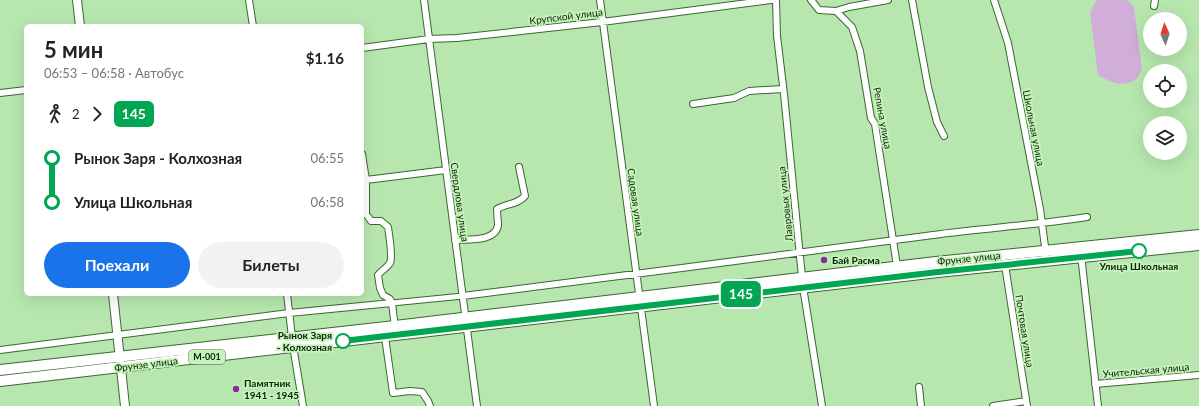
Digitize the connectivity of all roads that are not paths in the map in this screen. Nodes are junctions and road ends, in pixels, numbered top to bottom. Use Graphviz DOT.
graph roads {
  1 [pos="77,0"];
  2 [pos="249,0"];
  3 [pos="424,0"];
  4 [pos="600,0"];
  5 [pos="771,0"];
  6 [pos="776,0"];
  7 [pos="811,0"];
  8 [pos="888,0"];
  9 [pos="912,0"];
  10 [pos="994,0"];
  11 [pos="836,11"];
  12 [pos="602,22"];
  13 [pos="80,24"];
  14 [pos="253,24"];
  15 [pos="429,39"];
  16 [pos="364,48"];
  17 [pos="783,88"];
  18 [pos="24,90"];
  19 [pos="0,94"];
  20 [pos="693,104"];
  21 [pos="944,136"];
  22 [pos="364,167"];
  23 [pos="519,167"];
  24 [pos="446,170"];
  25 [pos="366,180"];
  26 [pos="1087,217"];
  27 [pos="1042,223"];
  28 [pos="1199,235"];
  29 [pos="455,240"];
  30 [pos="893,240"];
  31 [pos="1199,245"];
  32 [pos="1045,250"];
  33 [pos="1080,252"];
  34 [pos="800,253"];
  35 [pos="1047,261"];
  36 [pos="1005,265"];
  37 [pos="897,266"];
  38 [pos="636,274"];
  39 [pos="803,282"];
  40 [pos="113,296"];
  41 [pos="287,296"];
  42 [pos="463,296"];
  43 [pos="640,301"];
  44 [pos="392,303"];
  45 [pos="289,313"];
  46 [pos="467,322"];
  47 [pos="396,331"];
  48 [pos="118,336"];
  49 [pos="385,337"];
  50 [pos="292,342"];
  51 [pos="0,350"];
  52 [pos="121,362"];
  53 [pos="0,370"];
  54 [pos="1199,375"];
  55 [pos="0,381"];
  56 [pos="1095,384"];
  57 [pos="919,387"];
  58 [pos="1026,403"];
  59 [pos="125,406"];
  60 [pos="303,406"];
  61 [pos="430,406"];
  62 [pos="477,406"];
  63 [pos="654,406"];
  64 [pos="822,406"];
  65 [pos="921,406"];
  66 [pos="993,406"];
  67 [pos="1098,406"];
  1 -- 13 [label="street"];
  2 -- 14 [label="street"];
  3 -- 15 [label="street, Свердлова улица"];
  4 -- 12 [label="street, Садовая улица"];
  5 -- 12 [label="street, Крупской улица"];
  6 -- 17 [label="street, Лавровых улица"];
  7 -- 11 [label="street"];
  8 -- 11 [label="street"];
  9 -- 21 [label="street"];
  10 -- 27 [label="street, Школьная улица"];
  11 -- 30 [label="street, Репина улица"];
  12 -- 15 [label="street, Крупской улица"];
  12 -- 38 [label="street, Садовая улица"];
  15 -- 16 [label="street, Крупской улица"];
  15 -- 24 [label="street, Свердлова улица"];
  17 -- 20 [label="street"];
  17 -- 34 [label="street, Лавровых улица"];
  18 -- 19 [label="street"];
  22 -- 25 [label="street"];
  23 -- 29 [label="street"];
  24 -- 25 [label="street"];
  24 -- 29 [label="street, Свердлова улица"];
  25 -- 44 [label="street"];
  26 -- 27 [label="street"];
  27 -- 30 [label="street"];
  27 -- 32 [label="street, Школьная улица"];
  28 -- 33 [label="main road, Фрунзе улица / M-001"];
  29 -- 42 [label="street, Свердлова улица"];
  30 -- 34 [label="street"];
  30 -- 37 [label="street, Репина улица"];
  31 -- 33 [label="main road, Фрунзе улица / M-001"];
  32 -- 33 [label="main road, Фрунзе улица / M-001"];
  32 -- 35 [label="street, Школьная улица"];
  32 -- 37 [label="main road, Фрунзе улица / M-001"];
  33 -- 35 [label="main road, Фрунзе улица / M-001"];
  33 -- 56 [label="street"];
  34 -- 38 [label="street"];
  34 -- 39 [label="street, Лавровых улица"];
  35 -- 36 [label="main road, Фрунзе улица / M-001"];
  36 -- 39 [label="main road, Фрунзе улица / M-001"];
  36 -- 58 [label="street, Почтовая улица"];
  37 -- 39 [label="main road, Фрунзе улица / M-001"];
  38 -- 42 [label="street"];
  38 -- 43 [label="street, Садовая улица"];
  39 -- 43 [label="main road, Фрунзе улица / M-001"];
  39 -- 64 [label="street, Лавровых улица"];
  40 -- 48 [label="street"];
  41 -- 45 [label="street"];
  42 -- 44 [label="street"];
  42 -- 46 [label="street, Свердлова улица"];
  43 -- 46 [label="main road, Фрунзе улица / M-001"];
  43 -- 63 [label="street, Садовая улица"];
  44 -- 45 [label="street"];
  44 -- 47 [label="street"];
  45 -- 48 [label="street"];
  45 -- 50 [label="street"];
  46 -- 47 [label="main road, Фрунзе улица / M-001"];
  46 -- 62 [label="street, Свердлова улица"];
  47 -- 49 [label="main road, Фрунзе улица / M-001"];
  47 -- 50 [label="main road, Фрунзе улица / M-001"];
  48 -- 51 [label="street"];
  48 -- 52 [label="street"];
  49 -- 50 [label="main road, Фрунзе улица / M-001"];
  49 -- 61 [label="street"];
  50 -- 52 [label="main road, Фрунзе улица / M-001"];
  50 -- 60 [label="street"];
  52 -- 53 [label="main road, Фрунзе улица / M-001"];
  52 -- 55 [label="main road, Фрунзе улица / M-001"];
  52 -- 59 [label="street"];
  54 -- 56 [label="street, Учительская улица"];
  56 -- 67 [label="street"];
  57 -- 65 [label="street"];
  58 -- 66 [label="street, Почтовая улица"];
}
